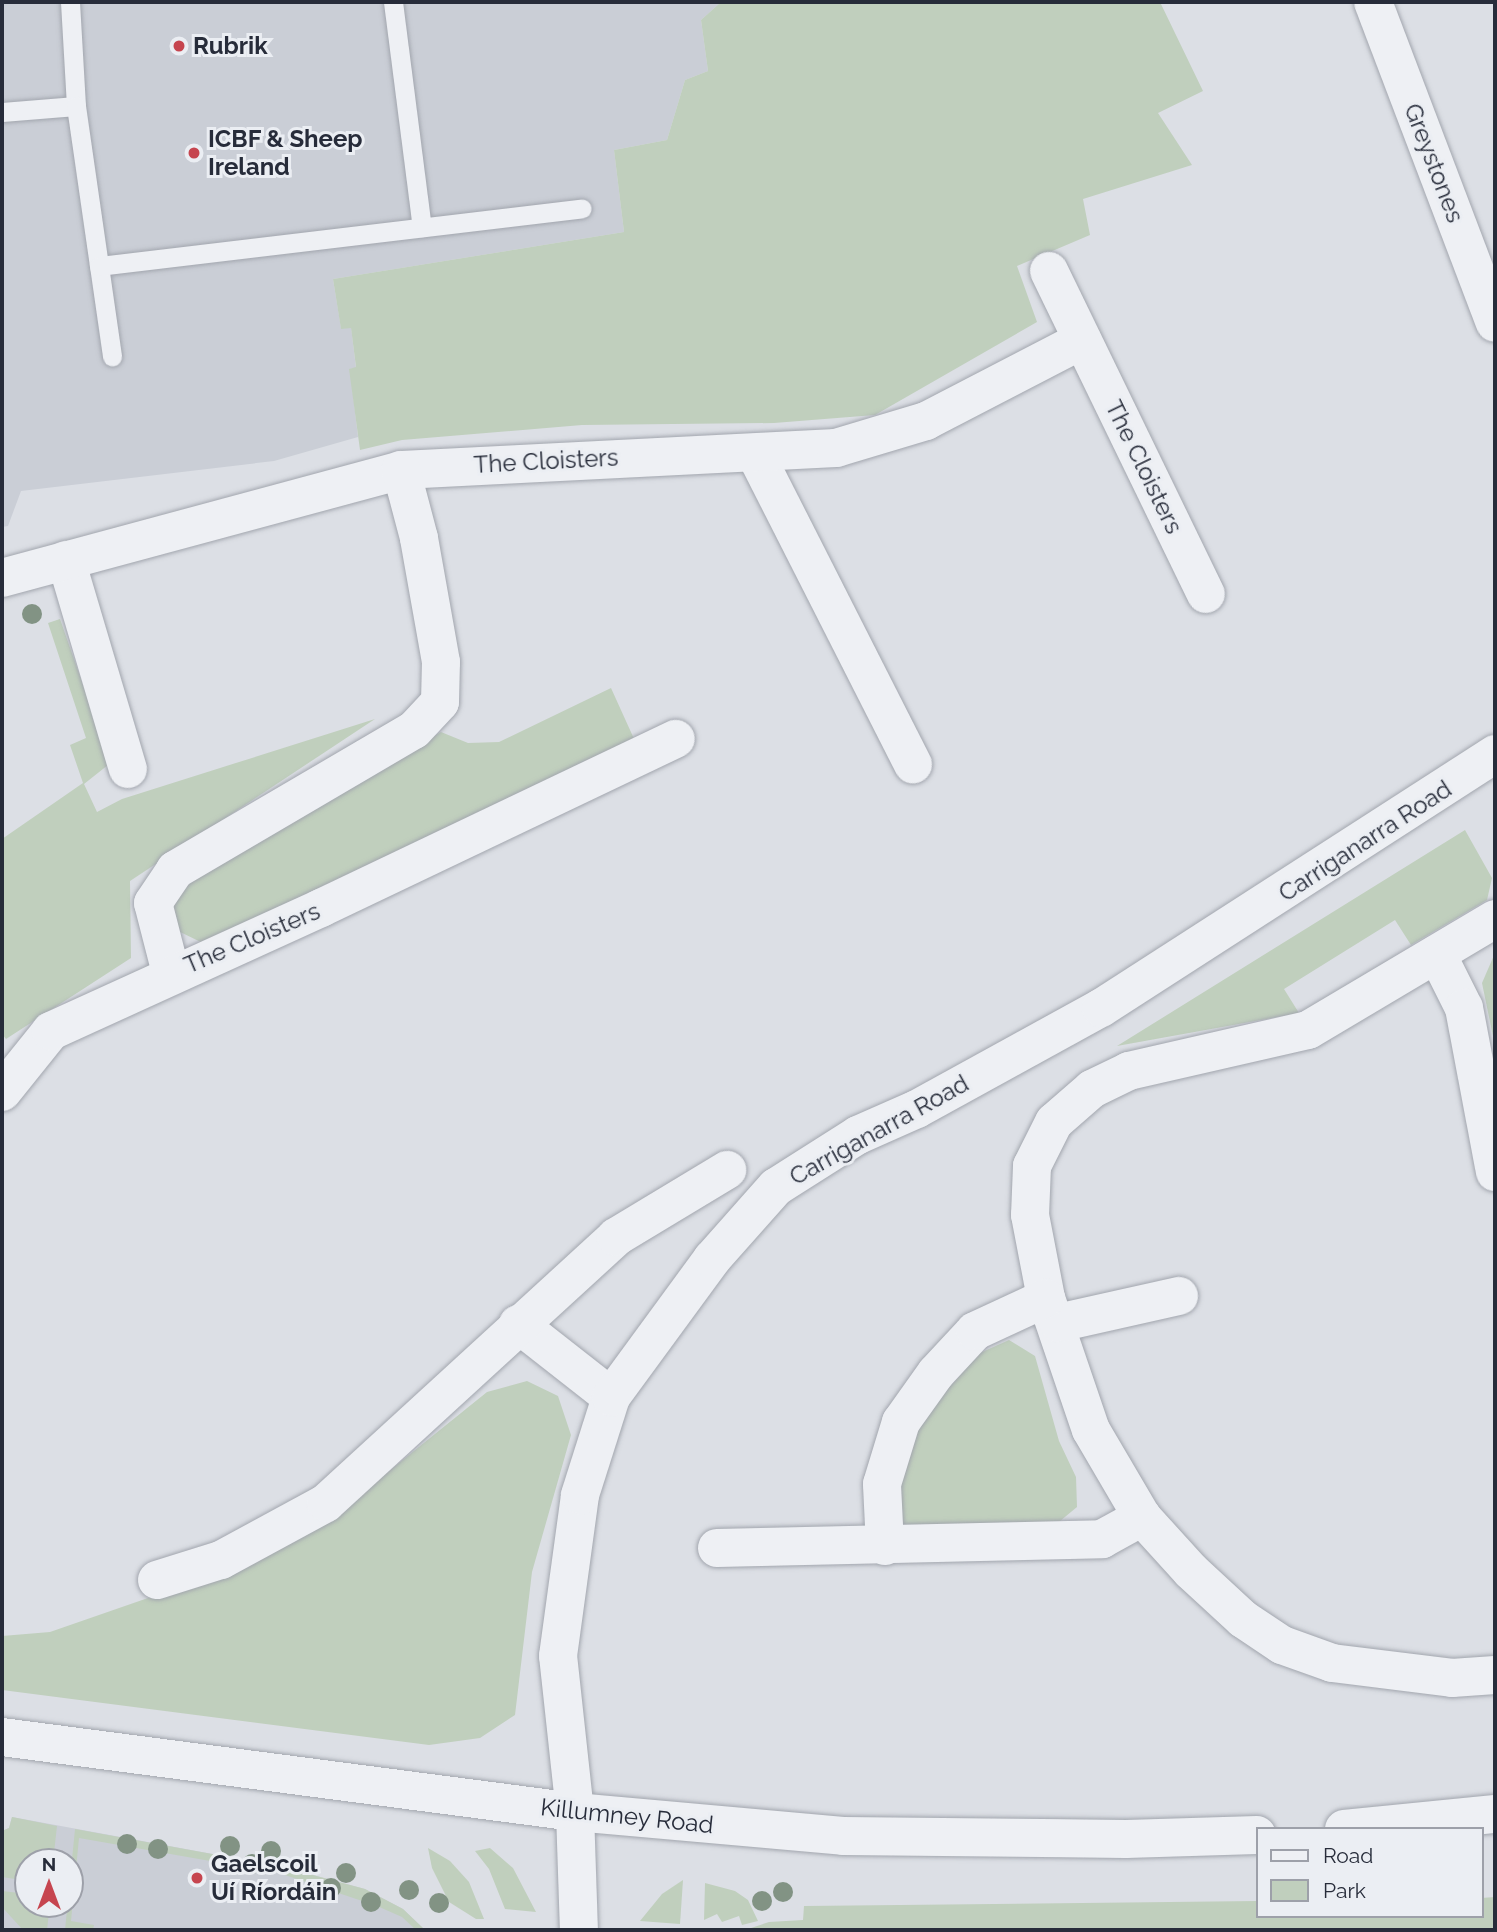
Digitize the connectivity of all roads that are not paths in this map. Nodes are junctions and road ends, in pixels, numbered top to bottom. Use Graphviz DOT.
graph roads {
  1 [pos="70,2"];
  2 [pos="393,2"];
  3 [pos="1373,2"];
  4 [pos="76,106"];
  5 [pos="2,112"];
  6 [pos="582,208"];
  7 [pos="422,227"];
  8 [pos="99,266"];
  9 [pos="1049,271"];
  10 [pos="1495,323"];
  11 [pos="1082,340"];
  12 [pos="112,356"];
  13 [pos="756,455"];
  14 [pos="401,470"];
  15 [pos="66,560"];
  16 [pos="2,578"];
  17 [pos="1206,594"];
  18 [pos="676,738"];
  19 [pos="1494,758"];
  20 [pos="913,765"];
  21 [pos="128,769"];
  22 [pos="1495,919"];
  23 [pos="1437,954"];
  24 [pos="171,973"];
  25 [pos="2,1092"];
  26 [pos="727,1170"];
  27 [pos="1495,1172"];
  28 [pos="1179,1296"];
  29 [pos="1052,1310"];
  30 [pos="518,1324"];
  31 [pos="611,1397"];
  32 [pos="1142,1517"];
  33 [pos="885,1546"];
  34 [pos="717,1548"];
  35 [pos="157,1580"];
  36 [pos="1495,1675"];
  37 [pos="2,1737"];
  38 [pos="575,1812"];
  39 [pos="1495,1814"];
  40 [pos="1364,1827"];
  41 [pos="1256,1835"];
  42 [pos="579,1930"];
  1 -- 4 [label="lane"];
  2 -- 7 [label="lane"];
  3 -- 10 [label="street, Greystones"];
  4 -- 5 [label="lane"];
  4 -- 8 [label="lane"];
  6 -- 7 [label="lane"];
  7 -- 8 [label="lane"];
  8 -- 12 [label="lane"];
  9 -- 11 [label="street, The Cloisters"];
  11 -- 13 [label="street, The Cloisters"];
  11 -- 17 [label="street, The Cloisters"];
  13 -- 14 [label="street, The Cloisters"];
  13 -- 20 [label="street"];
  14 -- 15 [label="street, The Cloisters"];
  14 -- 24 [label="street"];
  15 -- 16 [label="street, The Cloisters"];
  15 -- 21 [label="street"];
  18 -- 24 [label="street, The Cloisters"];
  19 -- 31 [label="street, Carriganarra Road"];
  22 -- 23 [label="street"];
  23 -- 27 [label="street"];
  23 -- 29 [label="street"];
  24 -- 25 [label="street, The Cloisters"];
  26 -- 30 [label="street"];
  28 -- 29 [label="street"];
  29 -- 32 [label="street"];
  29 -- 33 [label="street"];
  30 -- 31 [label="street"];
  30 -- 35 [label="street"];
  31 -- 38 [label="street, Carriganarra Road"];
  32 -- 33 [label="street"];
  32 -- 36 [label="street"];
  33 -- 34 [label="street"];
  37 -- 38 [label="street, Killumney Road"];
  38 -- 41 [label="street, Killumney Road"];
  38 -- 42 [label="street, Carriganarra Road"];
  39 -- 40 [label="street"];
}
